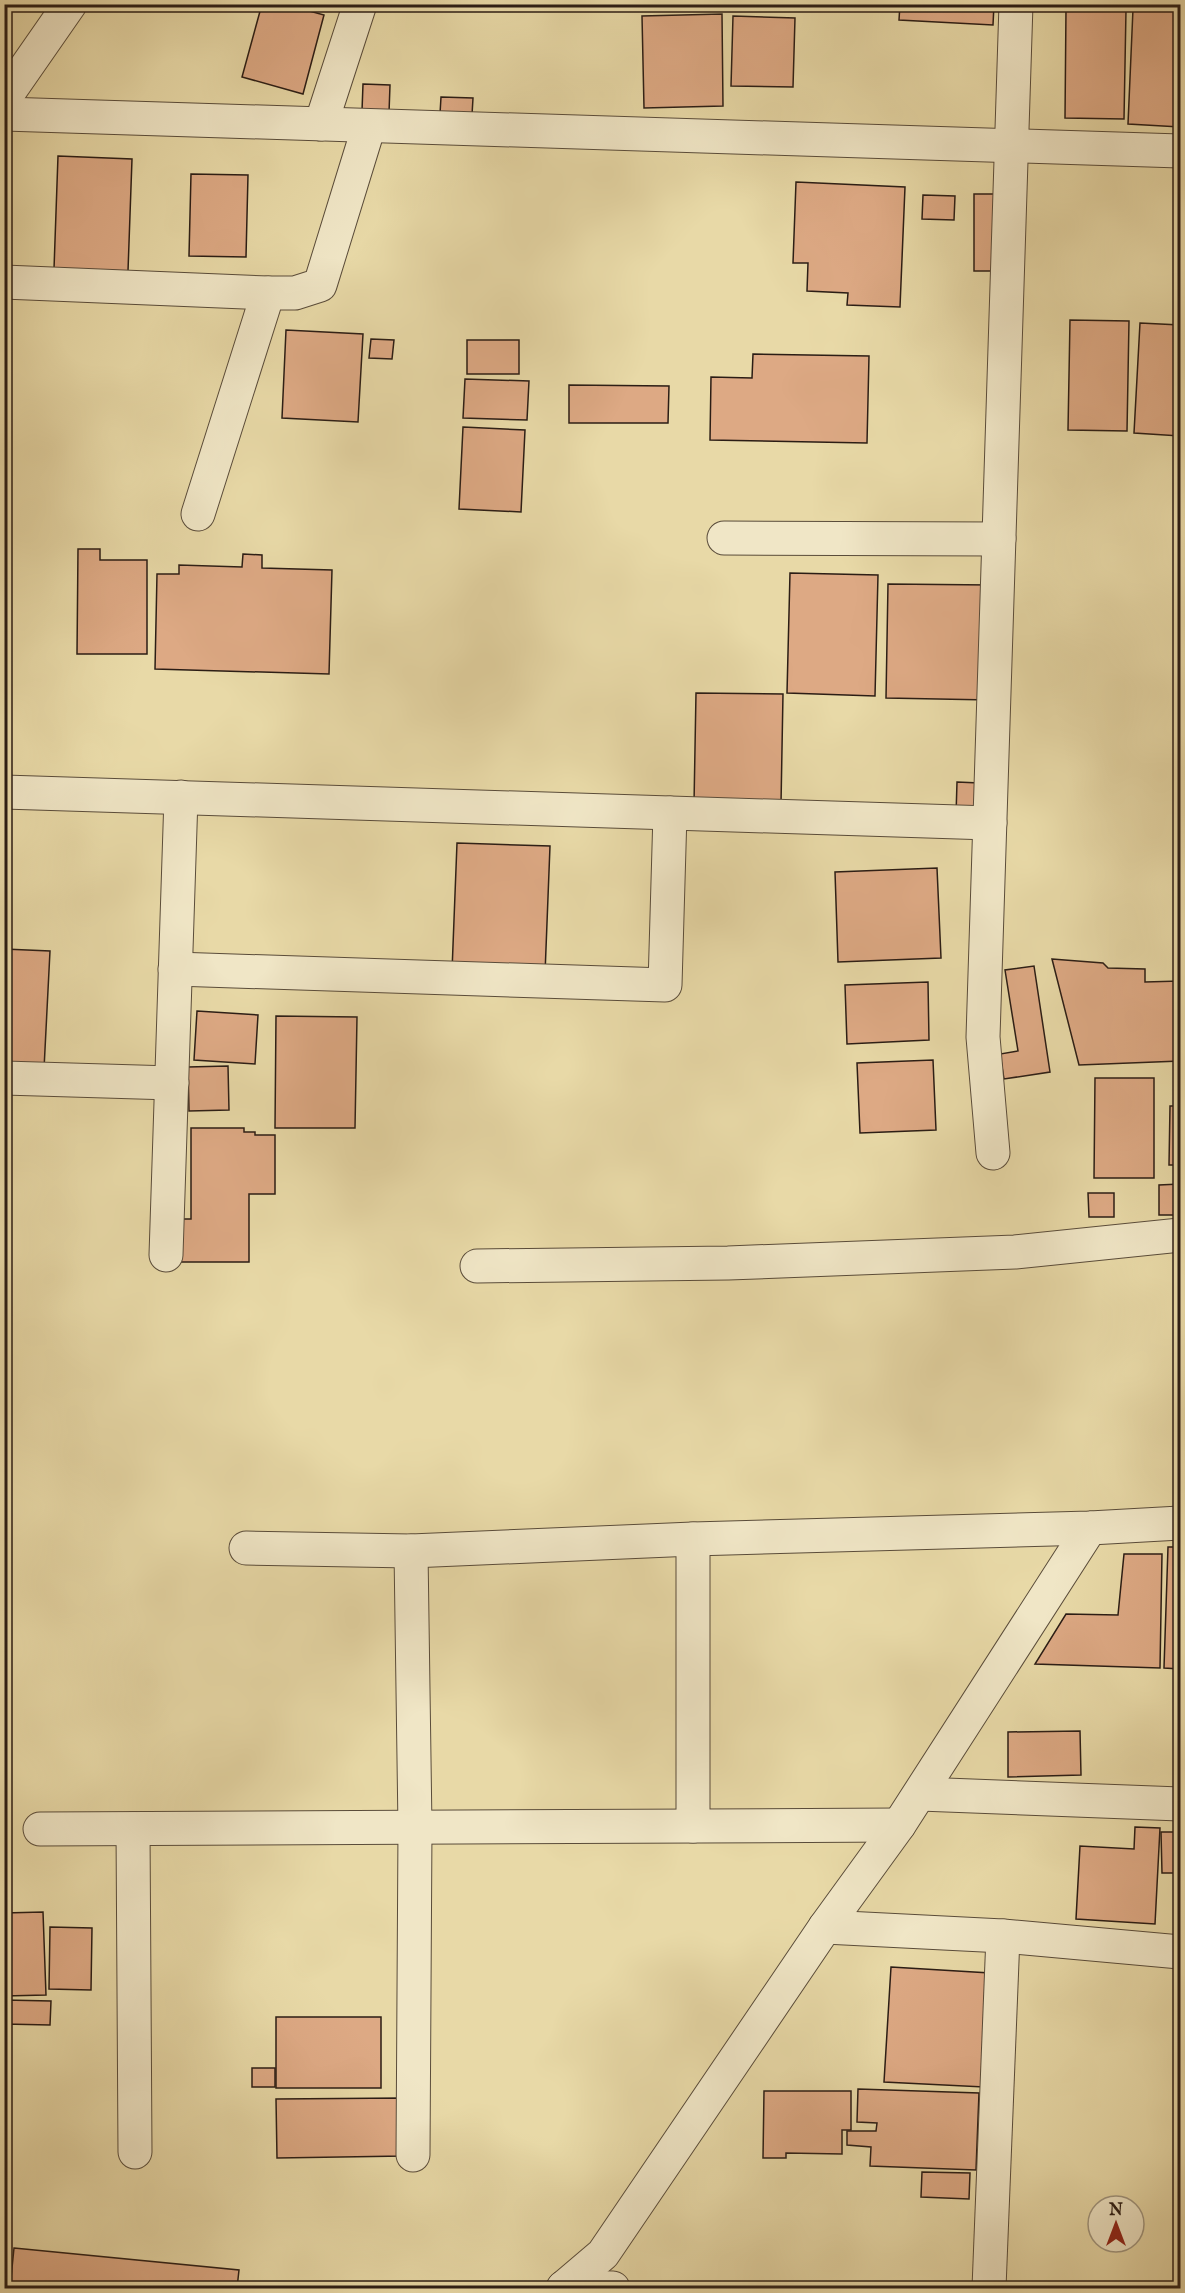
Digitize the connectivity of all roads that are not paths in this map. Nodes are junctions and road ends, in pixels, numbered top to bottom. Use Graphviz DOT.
graph roads {
  1 [pos="70,4"];
  2 [pos="360,4"];
  3 [pos="1016,4"];
  4 [pos="4,99"];
  5 [pos="4,114"];
  6 [pos="321,124"];
  7 [pos="369,126"];
  8 [pos="1012,146"];
  9 [pos="1180,151"];
  10 [pos="4,282"];
  11 [pos="268,293"];
  12 [pos="198,514"];
  13 [pos="724,538"];
  14 [pos="999,539"];
  15 [pos="4,792"];
  16 [pos="181,797"];
  17 [pos="670,813"];
  18 [pos="990,823"];
  19 [pos="175,969"];
  20 [pos="4,1078"];
  21 [pos="171,1083"];
  22 [pos="993,1153"];
  23 [pos="1180,1235"];
  24 [pos="166,1255"];
  25 [pos="477,1266"];
  26 [pos="1180,1523"];
  27 [pos="1090,1528"];
  28 [pos="693,1539"];
  29 [pos="246,1548"];
  30 [pos="411,1551"];
  31 [pos="920,1794"];
  32 [pos="1180,1804"];
  33 [pos="899,1825"];
  34 [pos="693,1826"];
  35 [pos="414,1828"];
  36 [pos="40,1830"];
  37 [pos="133,1830"];
  38 [pos="825,1927"];
  39 [pos="1003,1936"];
  40 [pos="1180,1952"];
  41 [pos="135,2152"];
  42 [pos="413,2155"];
  43 [pos="564,2288"];
  44 [pos="613,2289"];
  45 [pos="989,2289"];
  1 -- 4 [label="street"];
  2 -- 6 [label="street"];
  3 -- 8 [label="street"];
  5 -- 6 [label="street"];
  6 -- 7 [label="street"];
  7 -- 8 [label="street"];
  7 -- 11 [label="street"];
  8 -- 9 [label="street"];
  8 -- 14 [label="street"];
  10 -- 11 [label="street"];
  11 -- 12 [label="street"];
  13 -- 14 [label="street"];
  14 -- 18 [label="street"];
  15 -- 16 [label="street"];
  16 -- 17 [label="street"];
  16 -- 19 [label="street"];
  17 -- 18 [label="street"];
  17 -- 19 [label="street"];
  18 -- 22 [label="street"];
  19 -- 21 [label="street"];
  20 -- 21 [label="street"];
  21 -- 24 [label="street"];
  23 -- 25 [label="street"];
  26 -- 27 [label="street"];
  27 -- 28 [label="street"];
  27 -- 31 [label="street"];
  28 -- 30 [label="street"];
  28 -- 34 [label="street"];
  29 -- 30 [label="street"];
  30 -- 35 [label="street"];
  31 -- 32 [label="street"];
  31 -- 33 [label="street"];
  33 -- 34 [label="street"];
  33 -- 38 [label="street"];
  34 -- 35 [label="street"];
  35 -- 37 [label="street"];
  35 -- 42 [label="street"];
  36 -- 37 [label="street"];
  37 -- 41 [label="street"];
  38 -- 39 [label="street"];
  38 -- 43 [label="street"];
  39 -- 40 [label="street"];
  39 -- 45 [label="street"];
  43 -- 44 [label="street"];
}
